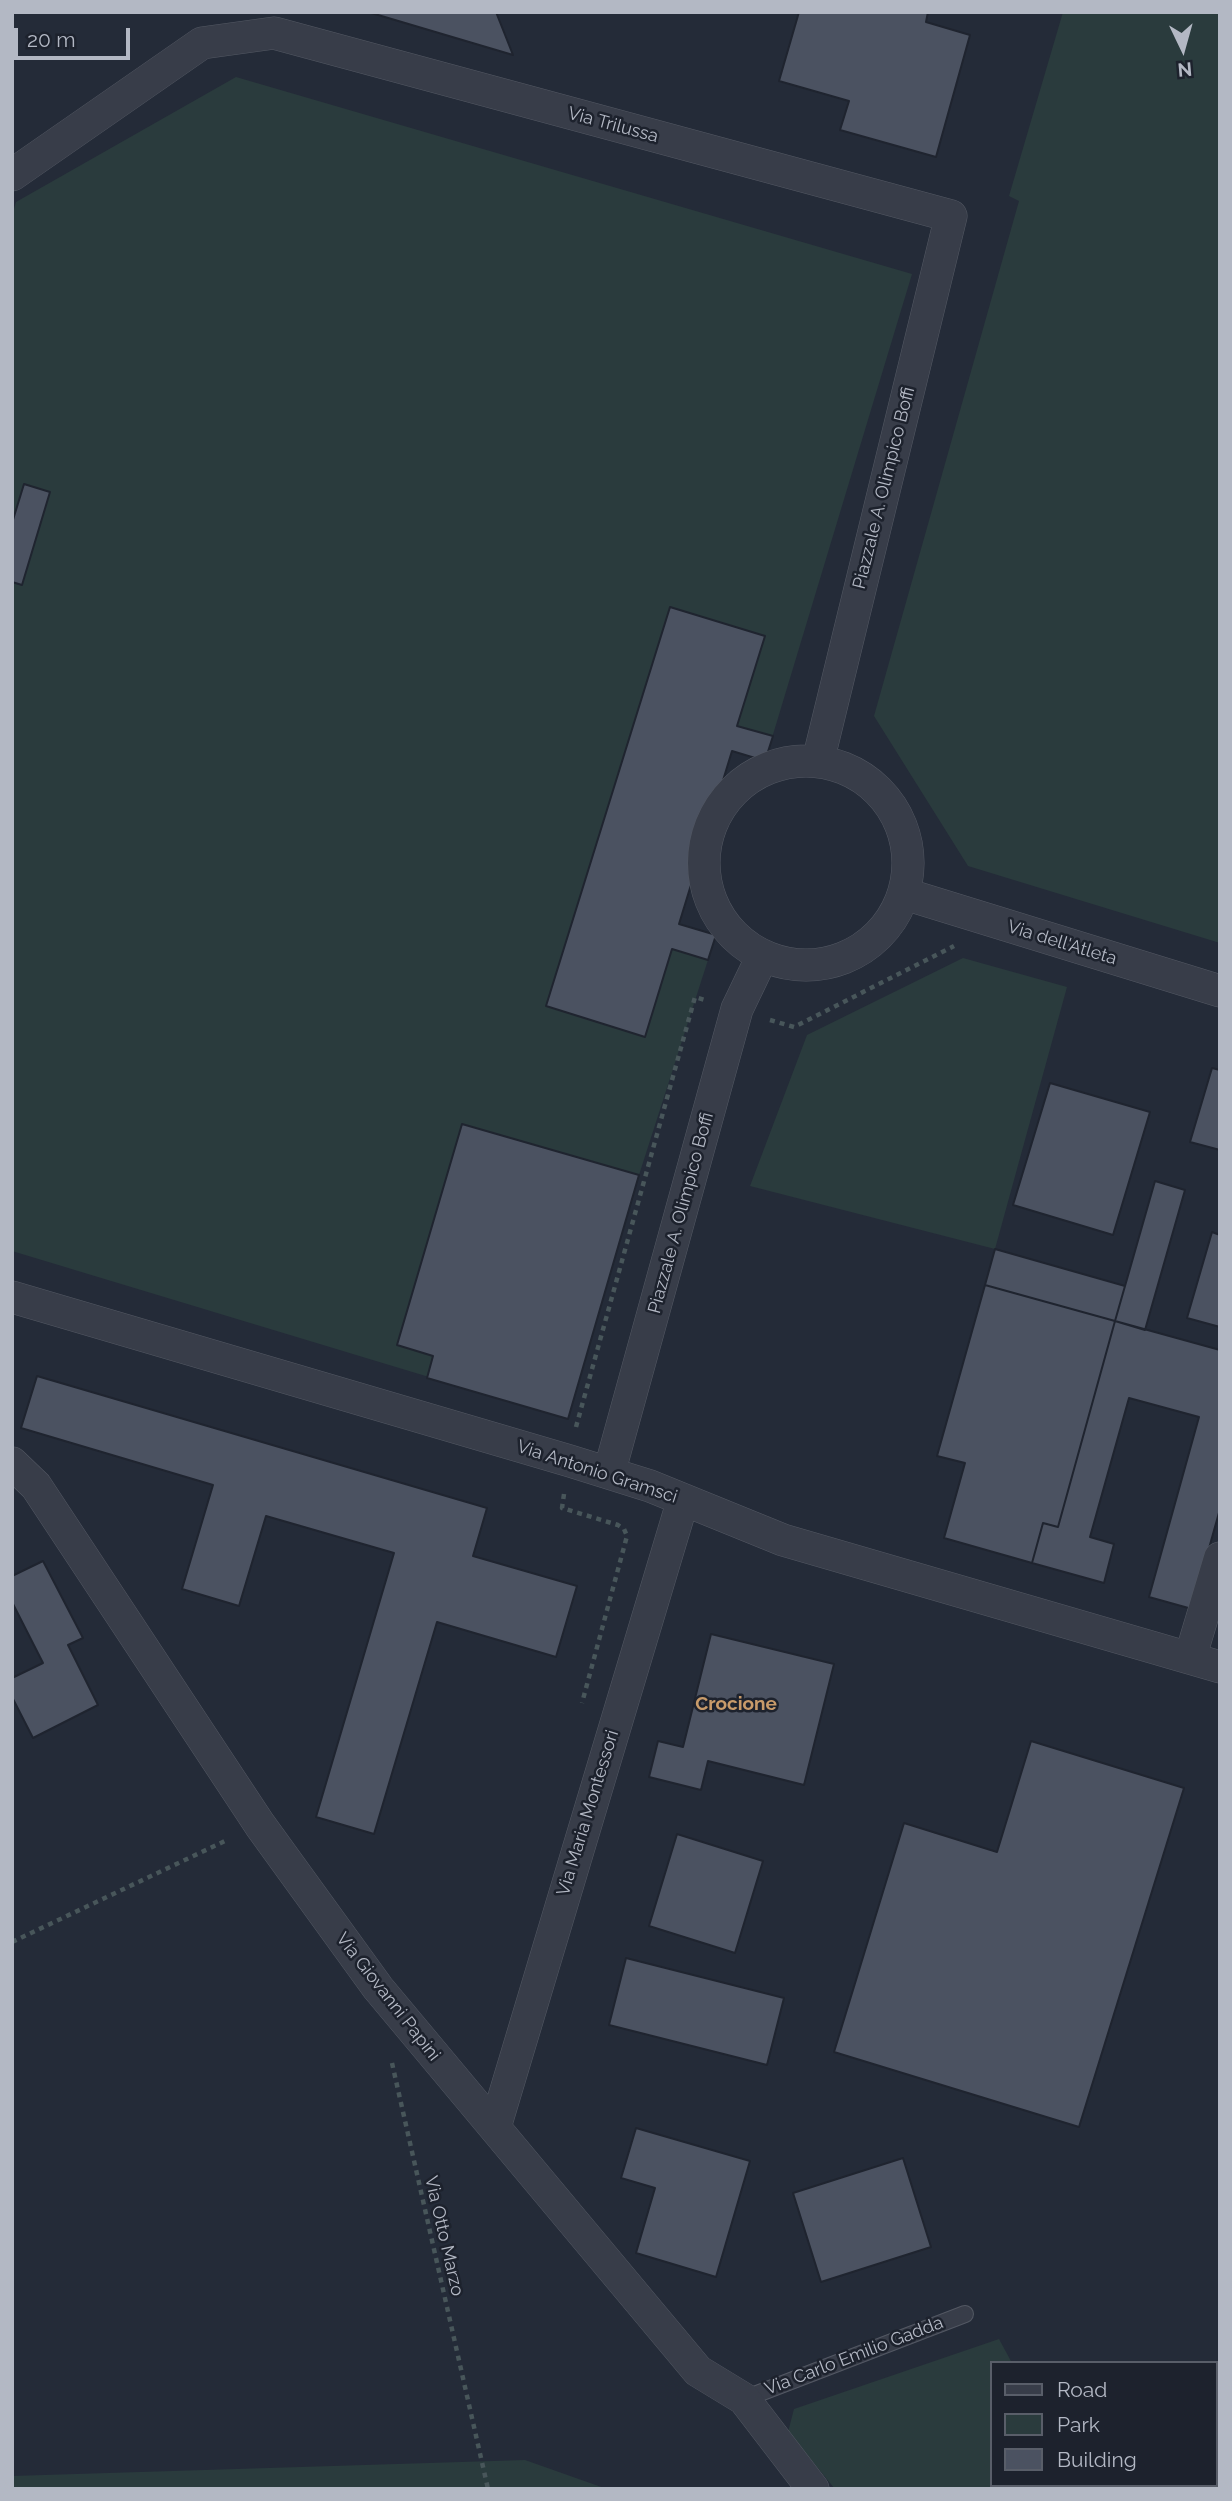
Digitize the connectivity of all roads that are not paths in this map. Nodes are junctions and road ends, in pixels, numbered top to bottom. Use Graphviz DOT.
graph roads {
  1 [pos="12,175"];
  2 [pos="951,216"];
  3 [pos="818,761"];
  4 [pos="905,894"];
  5 [pos="762,957"];
  6 [pos="1220,991"];
  7 [pos="12,1297"];
  8 [pos="12,1463"];
  9 [pos="610,1473"];
  10 [pos="24,1490"];
  11 [pos="683,1500"];
  12 [pos="1220,1558"];
  13 [pos="1190,1658"];
  14 [pos="1220,1667"];
  15 [pos="495,2127"];
  16 [pos="965,2314"];
  17 [pos="744,2399"];
  18 [pos="813,2489"];
  1 -- 2 [label="street, Via Trilussa"];
  2 -- 3 [label="street, Piazzale A. Olimpico Boffi"];
  3 -- 4 [label="street"];
  3 -- 5 [label="street"];
  4 -- 5 [label="street"];
  4 -- 6 [label="street, Via dell'Atleta"];
  5 -- 9 [label="street, Piazzale A. Olimpico Boffi"];
  7 -- 9 [label="street, Via Antonio Gramsci"];
  8 -- 10 [label="street, Via Giovanni Papini"];
  9 -- 11 [label="street, Via Antonio Gramsci"];
  10 -- 15 [label="street, Via Giovanni Papini"];
  11 -- 13 [label="street, Via Antonio Gramsci"];
  11 -- 15 [label="street, Via Maria Montessori"];
  12 -- 13 [label="street"];
  13 -- 14 [label="street, Via Antonio Gramsci"];
  15 -- 17 [label="street, Via Giovanni Papini"];
  16 -- 17 [label="lane, Via Carlo Emilio Gadda"];
  17 -- 18 [label="street, Via Giovanni Papini"];
}
